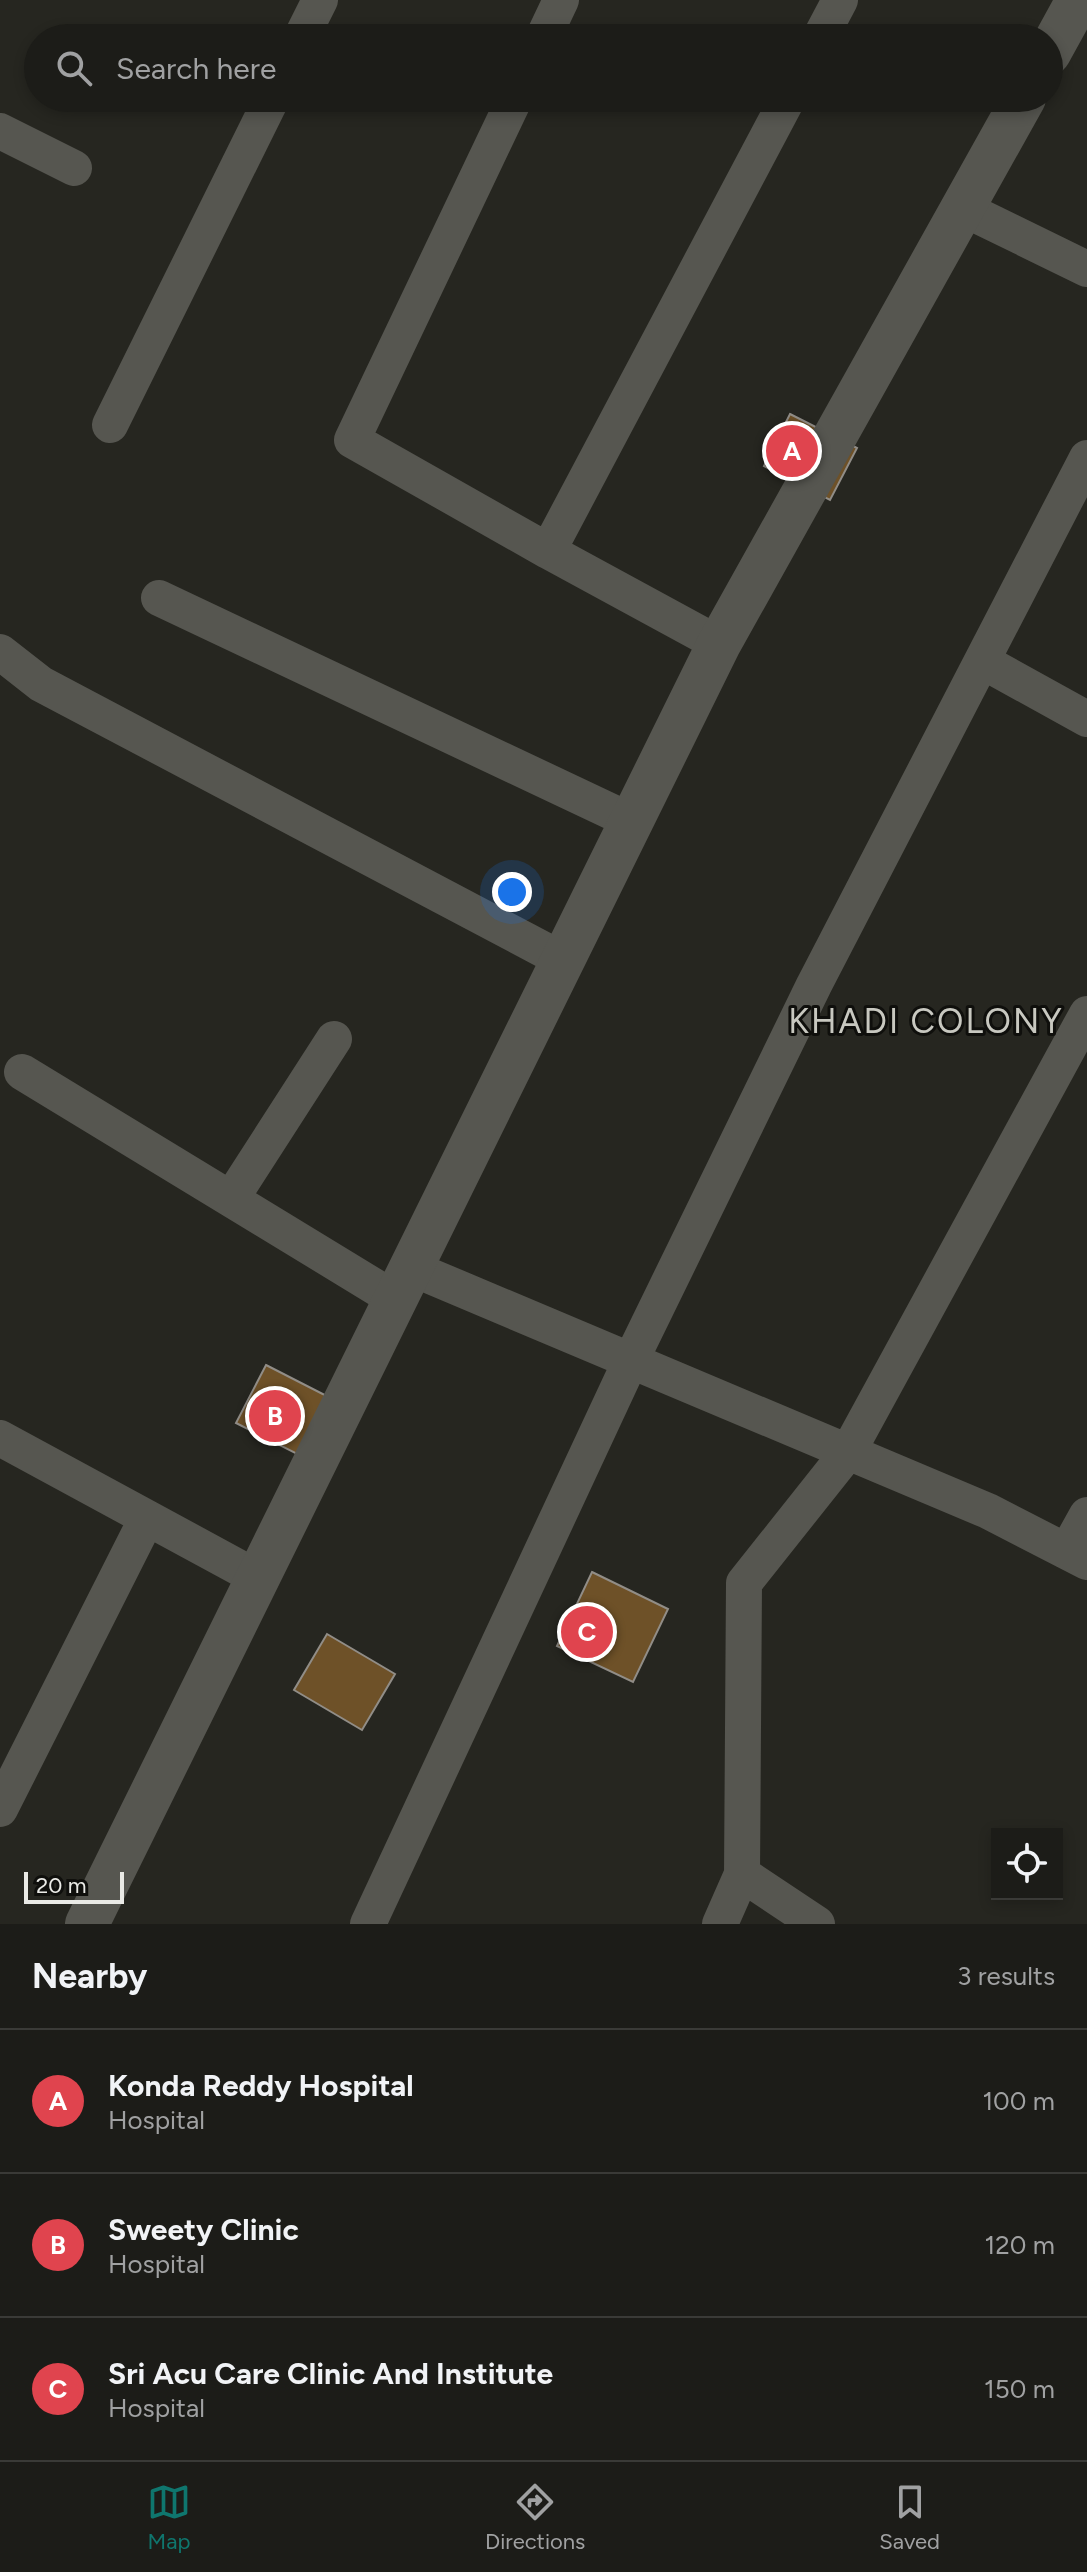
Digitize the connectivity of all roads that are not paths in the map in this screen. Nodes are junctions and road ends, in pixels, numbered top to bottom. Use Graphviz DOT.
graph roads {
  1 [pos="320,0"];
  2 [pos="561,0"];
  3 [pos="840,0"];
  4 [pos="1078,0"];
  5 [pos="308,24"];
  6 [pos="550,24"];
  7 [pos="827,24"];
  8 [pos="1063,27"];
  9 [pos="265,112"];
  10 [pos="508,112"];
  11 [pos="781,112"];
  12 [pos="1016,112"];
  13 [pos="0,131"];
  14 [pos="74,168"];
  15 [pos="962,208"];
  16 [pos="1087,269"];
  17 [pos="110,425"];
  18 [pos="1087,458"];
  19 [pos="548,551"];
  20 [pos="159,598"];
  21 [pos="719,644"];
  22 [pos="0,652"];
  23 [pos="982,661"];
  24 [pos="1087,719"];
  25 [pos="631,821"];
  26 [pos="563,960"];
  27 [pos="1087,1014"];
  28 [pos="334,1039"];
  29 [pos="22,1072"];
  30 [pos="231,1199"];
  31 [pos="403,1283"];
  32 [pos="631,1360"];
  33 [pos="0,1438"];
  34 [pos="848,1452"];
  35 [pos="1087,1515"];
  36 [pos="147,1518"];
  37 [pos="1077,1557"];
  38 [pos="258,1578"];
  39 [pos="1,1806"];
  40 [pos="742,1874"];
  41 [pos="87,1924"];
  42 [pos="368,1924"];
  43 [pos="720,1924"];
  44 [pos="817,1924"];
  1 -- 5 [label="street"];
  2 -- 6 [label="street"];
  3 -- 7 [label="street"];
  4 -- 8 [label="street"];
  9 -- 17 [label="street"];
  10 -- 19 [label="street"];
  11 -- 19 [label="street"];
  12 -- 15 [label="street"];
  13 -- 14 [label="street"];
  15 -- 16 [label="street"];
  15 -- 21 [label="street"];
  18 -- 23 [label="street"];
  19 -- 21 [label="street"];
  20 -- 25 [label="street"];
  21 -- 25 [label="street"];
  22 -- 26 [label="street"];
  23 -- 24 [label="street"];
  23 -- 32 [label="street"];
  25 -- 26 [label="street"];
  26 -- 31 [label="street"];
  27 -- 34 [label="street"];
  28 -- 30 [label="street"];
  29 -- 30 [label="street"];
  30 -- 31 [label="street"];
  31 -- 32 [label="street"];
  31 -- 38 [label="street"];
  32 -- 34 [label="street"];
  32 -- 42 [label="street"];
  33 -- 36 [label="street"];
  34 -- 37 [label="street"];
  34 -- 40 [label="street"];
  35 -- 37 [label="street"];
  36 -- 38 [label="street"];
  36 -- 39 [label="street"];
  38 -- 41 [label="street"];
  40 -- 43 [label="street"];
  40 -- 44 [label="street"];
}
